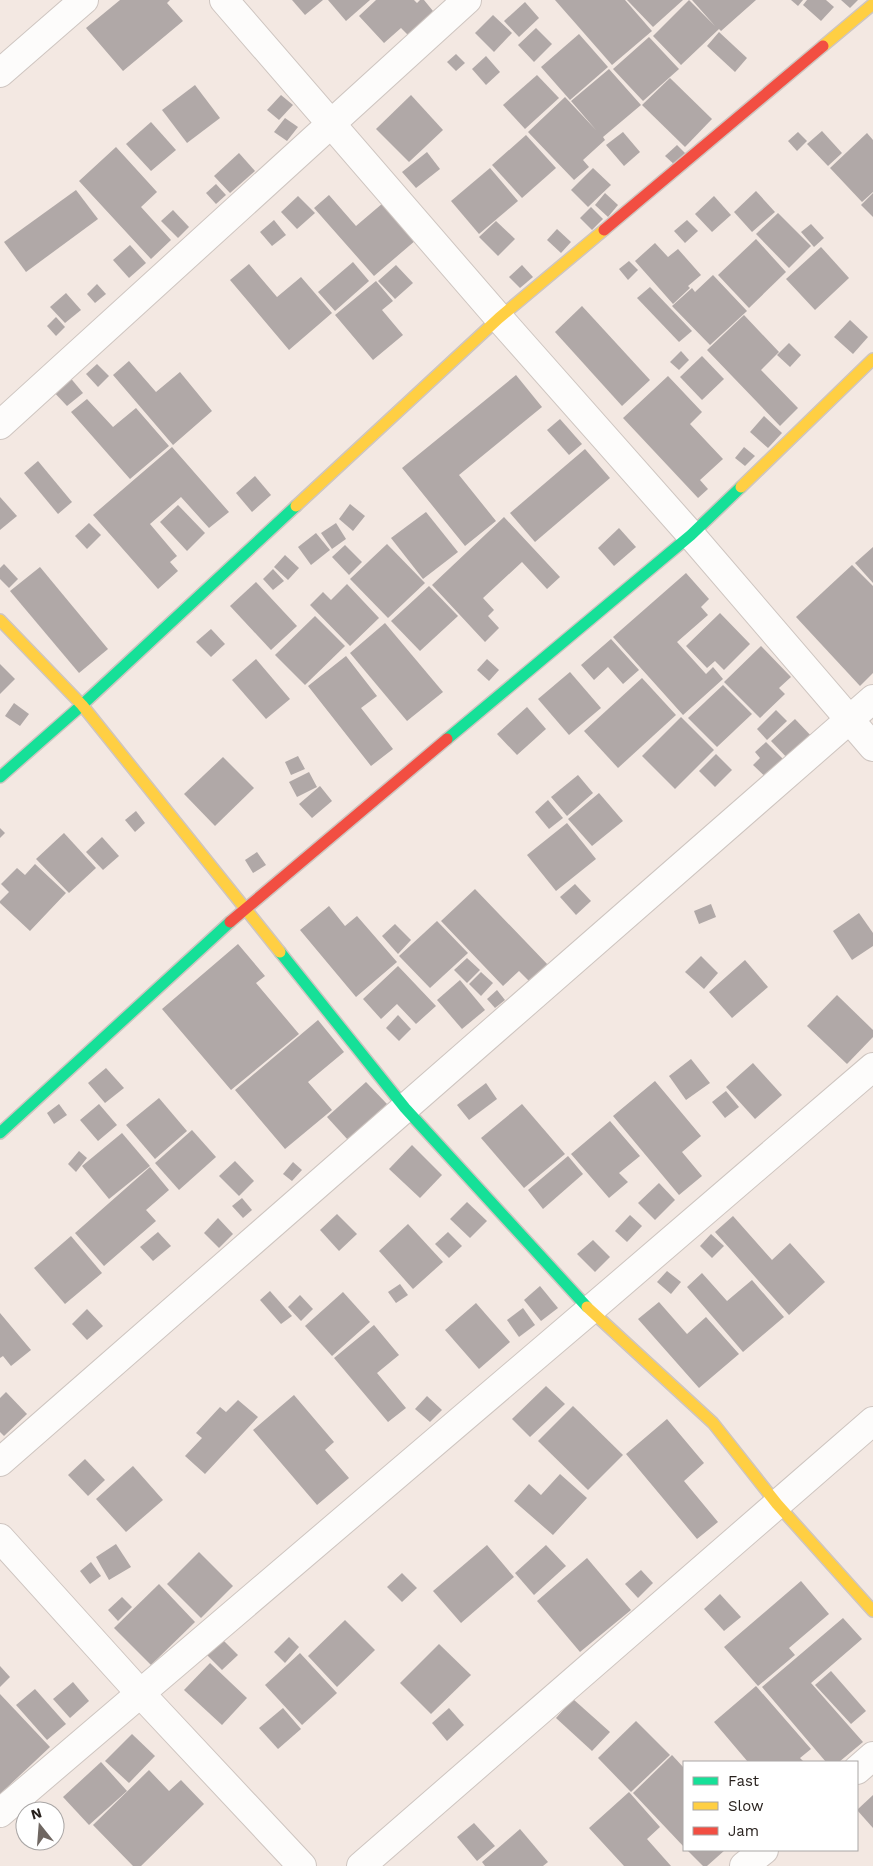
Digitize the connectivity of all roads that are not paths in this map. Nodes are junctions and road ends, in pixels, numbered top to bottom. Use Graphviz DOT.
graph roads {
  1 [pos="84,0"];
  2 [pos="224,0"];
  3 [pos="467,0"];
  4 [pos="873,4"];
  5 [pos="0,73"];
  6 [pos="332,123"];
  7 [pos="499,318"];
  8 [pos="873,360"];
  9 [pos="0,425"];
  10 [pos="691,535"];
  11 [pos="0,620"];
  12 [pos="873,699"];
  13 [pos="82,705"];
  14 [pos="850,719"];
  15 [pos="873,747"];
  16 [pos="0,778"];
  17 [pos="245,908"];
  18 [pos="873,1067"];
  19 [pos="405,1108"];
  20 [pos="0,1132"];
  21 [pos="590,1310"];
  22 [pos="873,1421"];
  23 [pos="0,1462"];
  24 [pos="777,1504"];
  25 [pos="0,1538"];
  26 [pos="873,1611"];
  27 [pos="140,1693"];
  28 [pos="873,1756"];
  29 [pos="858,1769"];
  30 [pos="0,1813"];
  31 [pos="763,1851"];
  32 [pos="302,1866"];
  33 [pos="361,1866"];
  34 [pos="744,1866"];
  1 -- 5 [label="street"];
  2 -- 6 [label="street"];
  3 -- 6 [label="street"];
  4 -- 7 [label="street"];
  6 -- 7 [label="street"];
  6 -- 9 [label="street"];
  7 -- 10 [label="street"];
  7 -- 13 [label="street"];
  8 -- 10 [label="street"];
  10 -- 14 [label="street"];
  10 -- 17 [label="street"];
  11 -- 13 [label="street"];
  12 -- 14 [label="street"];
  13 -- 16 [label="street"];
  13 -- 17 [label="street"];
  14 -- 15 [label="street"];
  14 -- 19 [label="street"];
  17 -- 19 [label="street"];
  17 -- 20 [label="street"];
  18 -- 21 [label="street"];
  19 -- 21 [label="street"];
  19 -- 23 [label="street"];
  21 -- 24 [label="street"];
  21 -- 27 [label="street"];
  22 -- 24 [label="street"];
  24 -- 26 [label="street"];
  24 -- 33 [label="street"];
  25 -- 27 [label="street"];
  27 -- 30 [label="street"];
  27 -- 32 [label="street"];
  28 -- 29 [label="street"];
  31 -- 34 [label="street"];
}
